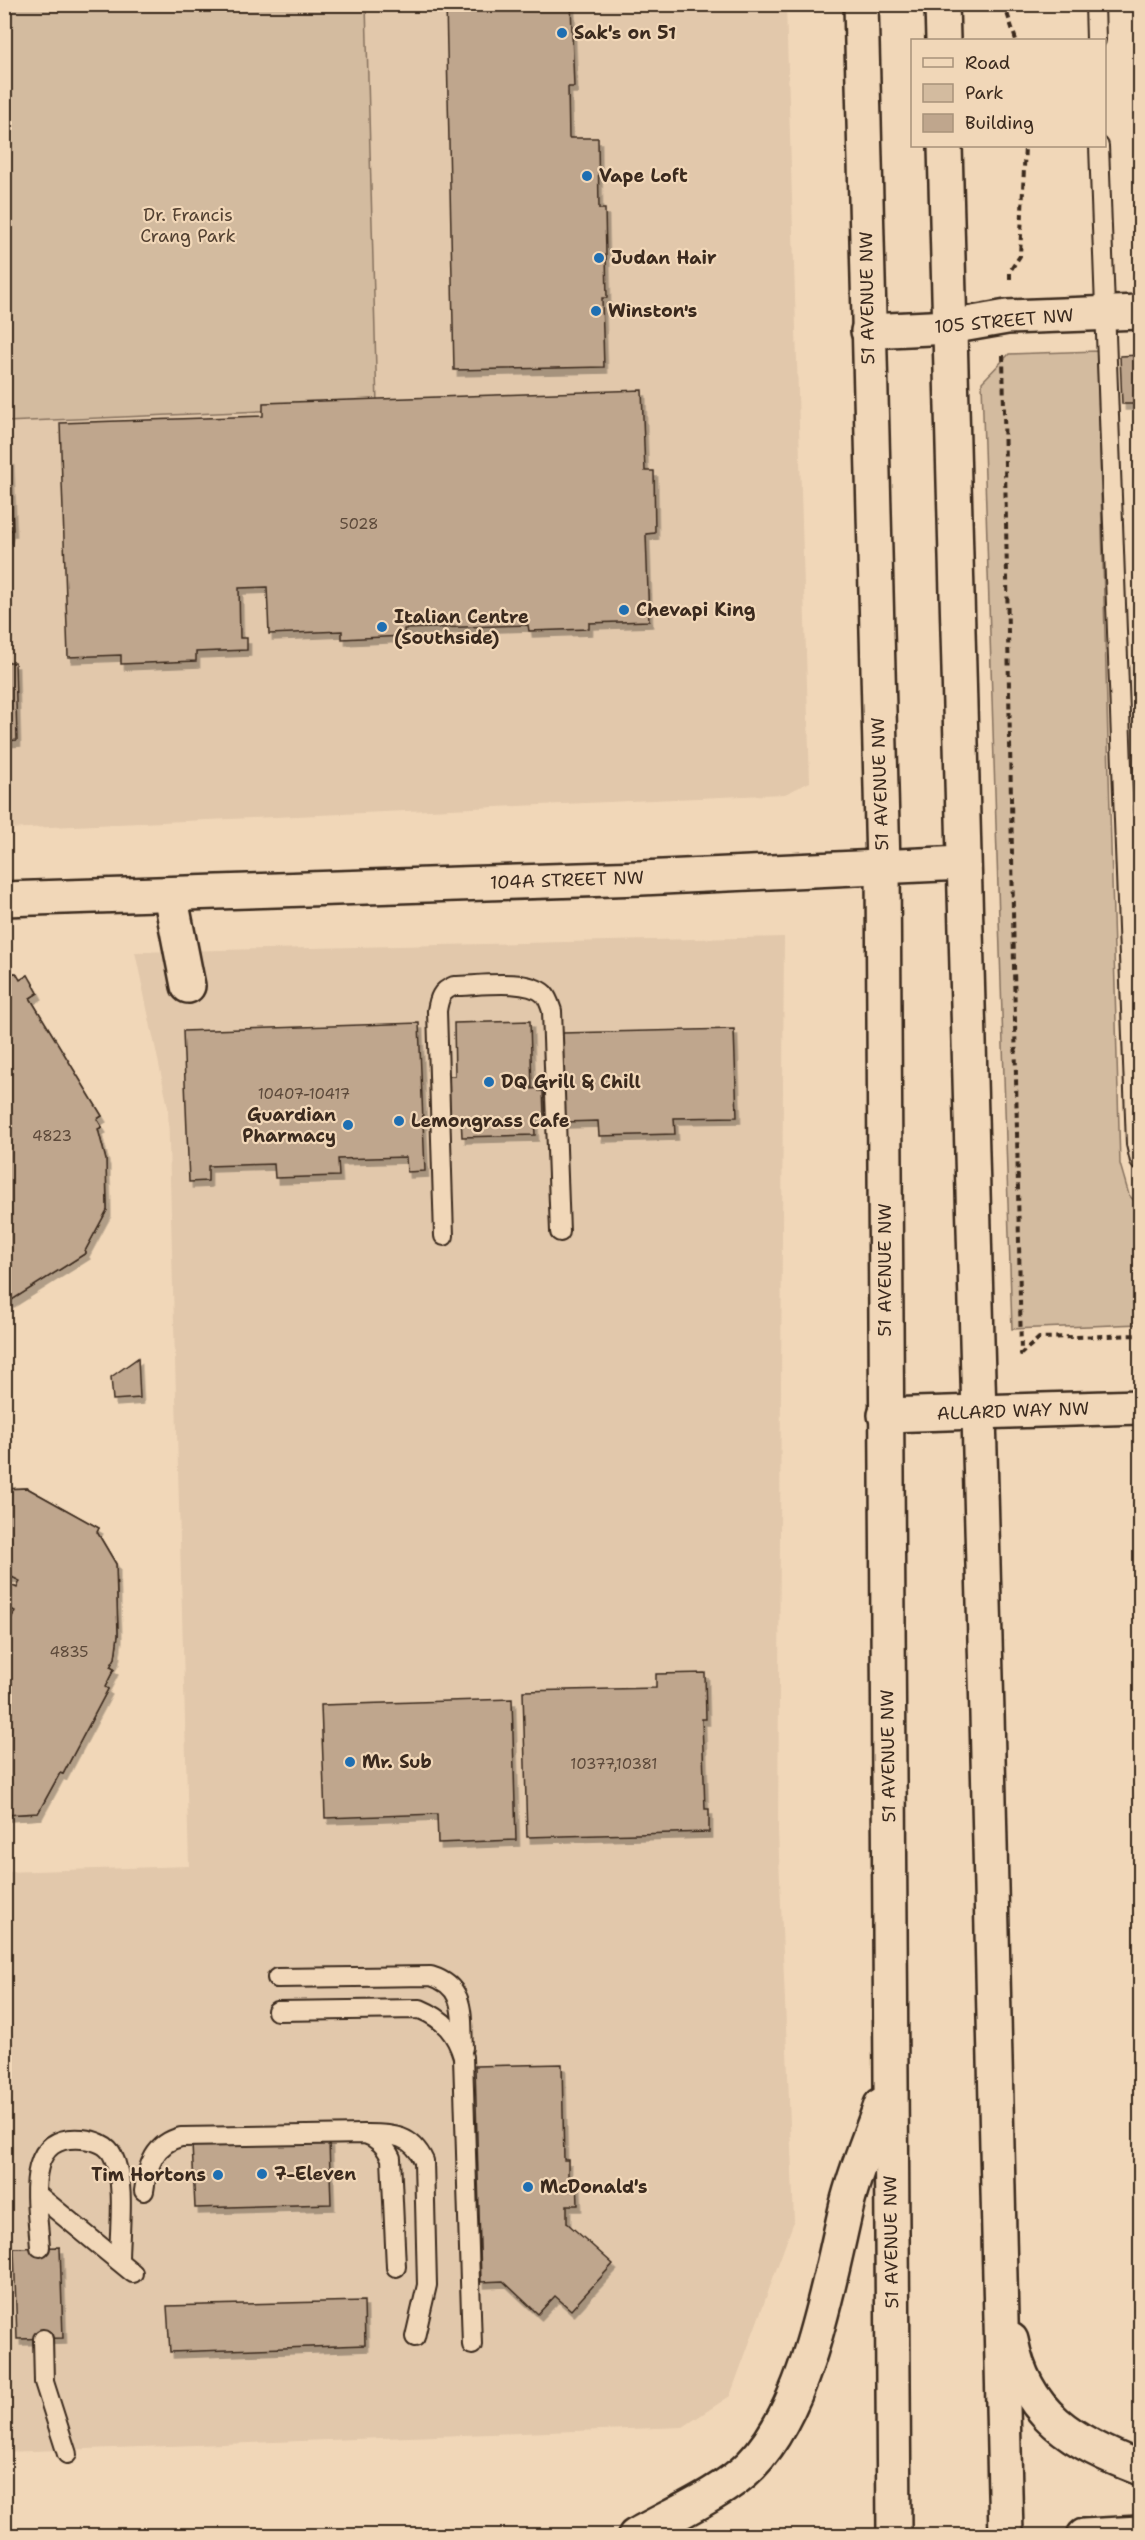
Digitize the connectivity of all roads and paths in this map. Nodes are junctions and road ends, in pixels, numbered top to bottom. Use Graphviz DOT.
graph roads {
  1 [pos="861,4"];
  2 [pos="942,4"];
  3 [pos="1004,4"];
  4 [pos="1095,4"];
  5 [pos="943,39"];
  6 [pos="1016,39"];
  7 [pos="1096,39"];
  8 [pos="945,147"];
  9 [pos="1025,147"];
  10 [pos="1099,147"];
  11 [pos="1010,271"];
  12 [pos="1140,312"];
  13 [pos="1104,313"];
  14 [pos="950,327"];
  15 [pos="868,331"];
  16 [pos="1003,350"];
  17 [pos="963,863"];
  18 [pos="883,866"];
  19 [pos="170,894"];
  20 [pos="4,899"];
  21 [pos="188,986"];
  22 [pos="1140,1161"];
  23 [pos="560,1232"];
  24 [pos="444,1236"];
  25 [pos="1140,1335"];
  26 [pos="1140,1407"];
  27 [pos="979,1413"];
  28 [pos="885,1415"];
  29 [pos="277,1978"];
  30 [pos="278,2011"];
  31 [pos="464,2057"];
  32 [pos="889,2080"];
  33 [pos="365,2134"];
  34 [pos="144,2191"];
  35 [pos="38,2195"];
  36 [pos="40,2247"];
  37 [pos="998,2264"];
  38 [pos="396,2267"];
  39 [pos="415,2337"];
  40 [pos="43,2339"];
  41 [pos="471,2345"];
  42 [pos="67,2454"];
  43 [pos="1140,2468"];
  44 [pos="1140,2533"];
  45 [pos="635,2535"];
  46 [pos="894,2535"];
  47 [pos="1006,2535"];
  48 [pos="1084,2535"];
  1 -- 15 [label="main road, 51 AVENUE NW"];
  2 -- 5 [label="main road"];
  3 -- 6 [label="path"];
  4 -- 7 [label="lane"];
  8 -- 14 [label="main road"];
  9 -- 11 [label="path"];
  10 -- 13 [label="lane"];
  12 -- 13 [label="main road, 105 STREET NW"];
  13 -- 14 [label="main road, 105 STREET NW"];
  13 -- 22 [label="lane"];
  14 -- 15 [label="main road, 105 STREET NW"];
  14 -- 17 [label="main road"];
  15 -- 18 [label="main road, 51 AVENUE NW"];
  16 -- 25 [label="path"];
  17 -- 18 [label="main road, 104A STREET NW"];
  17 -- 27 [label="main road"];
  18 -- 19 [label="main road, 104A STREET NW"];
  18 -- 28 [label="main road, 51 AVENUE NW"];
  19 -- 20 [label="main road, 104A STREET NW"];
  19 -- 21 [label="main road"];
  23 -- 24 [label="lane"];
  26 -- 27 [label="main road, ALLARD WAY NW"];
  27 -- 28 [label="main road, ALLARD WAY NW"];
  27 -- 37 [label="main road"];
  28 -- 32 [label="main road, 51 AVENUE NW"];
  29 -- 31 [label="lane"];
  30 -- 31 [label="lane"];
  31 -- 41 [label="lane"];
  32 -- 45 [label="main road"];
  32 -- 46 [label="main road, 51 AVENUE NW"];
  33 -- 34 [label="lane"];
  33 -- 38 [label="lane"];
  33 -- 39 [label="lane"];
  35 -- 35 [label="lane"];
  35 -- 36 [label="lane"];
  37 -- 43 [label="main road"];
  37 -- 47 [label="main road"];
  40 -- 42 [label="lane"];
  44 -- 48 [label="main road"];
}
